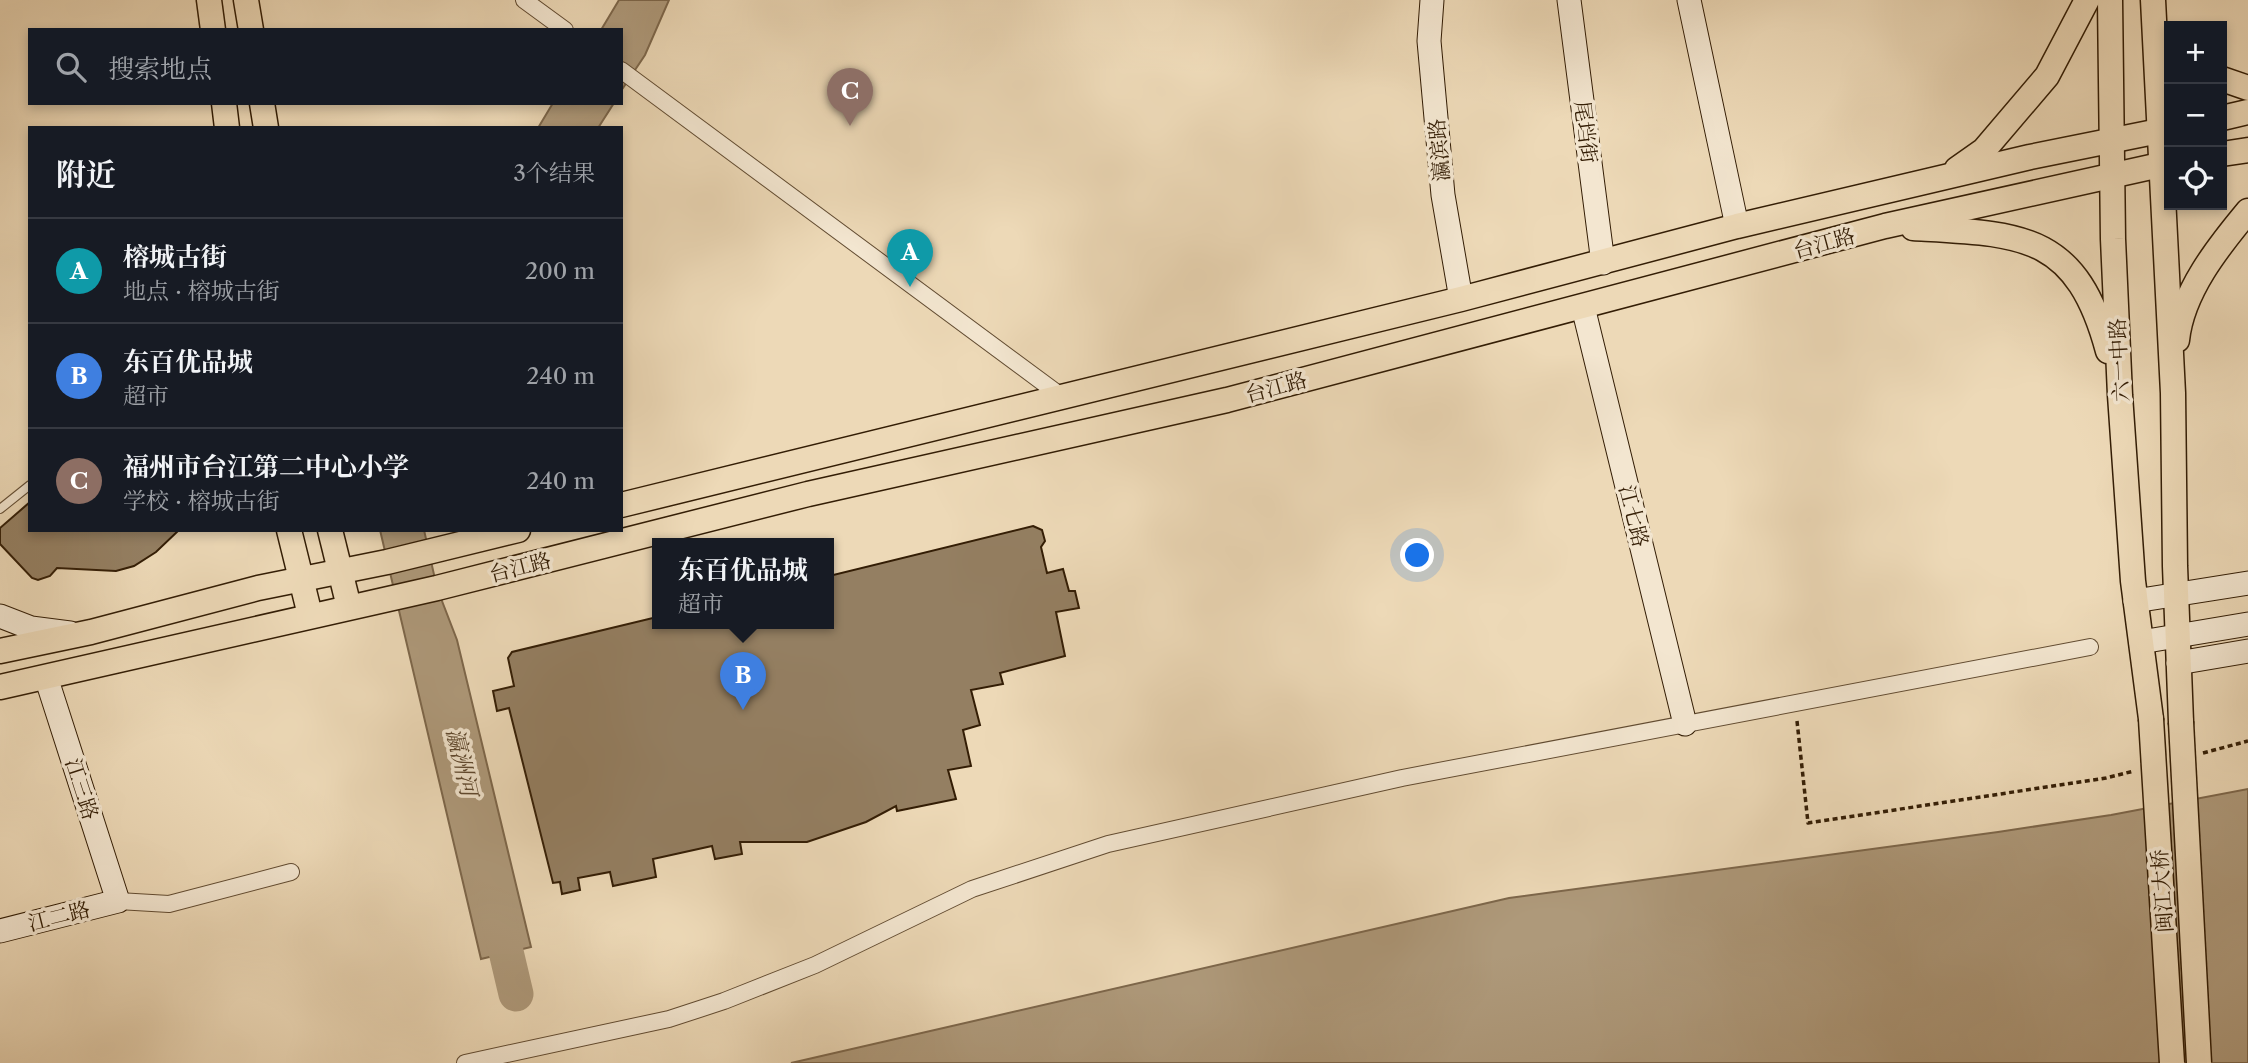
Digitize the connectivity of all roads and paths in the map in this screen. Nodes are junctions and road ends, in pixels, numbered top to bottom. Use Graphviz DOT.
graph roads {
  1 [pos="209,0"];
  2 [pos="246,0"];
  3 [pos="524,0"];
  4 [pos="1432,0"];
  5 [pos="1569,0"];
  6 [pos="1689,0"];
  7 [pos="2087,0"];
  8 [pos="2110,0"];
  9 [pos="2153,0"];
  10 [pos="2162,0"];
  11 [pos="2172,21"];
  12 [pos="214,28"];
  13 [pos="251,28"];
  14 [pos="562,28"];
  15 [pos="623,71"];
  16 [pos="2227,81"];
  17 [pos="2248,88"];
  18 [pos="224,105"];
  19 [pos="262,105"];
  20 [pos="2248,112"];
  21 [pos="2227,117"];
  22 [pos="2164,119"];
  23 [pos="227,126"];
  24 [pos="266,126"];
  25 [pos="2164,130"];
  26 [pos="2112,139"];
  27 [pos="2248,150"];
  28 [pos="2227,153"];
  29 [pos="2164,163"];
  30 [pos="2112,174"];
  31 [pos="1929,181"];
  32 [pos="2167,210"];
  33 [pos="2248,211"];
  34 [pos="1737,226"];
  35 [pos="1885,226"];
  36 [pos="1603,264"];
  37 [pos="1461,299"];
  38 [pos="1583,307"];
  39 [pos="2173,393"];
  40 [pos="1061,396"];
  41 [pos="2120,396"];
  42 [pos="28,487"];
  43 [pos="623,505"];
  44 [pos="0,509"];
  45 [pos="289,532"];
  46 [pos="330,532"];
  47 [pos="510,532"];
  48 [pos="340,570"];
  49 [pos="300,578"];
  50 [pos="2248,583"];
  51 [pos="2176,595"];
  52 [pos="2135,601"];
  53 [pos="349,607"];
  54 [pos="310,615"];
  55 [pos="0,616"];
  56 [pos="2248,624"];
  57 [pos="91,632"];
  58 [pos="2177,636"];
  59 [pos="2141,642"];
  60 [pos="2090,647"];
  61 [pos="0,651"];
  62 [pos="2248,651"];
  63 [pos="2178,663"];
  64 [pos="46,677"];
  65 [pos="0,687"];
  66 [pos="1795,704"];
  67 [pos="2151,719"];
  68 [pos="1685,724"];
  69 [pos="2248,741"];
  70 [pos="2197,754"];
  71 [pos="2145,768"];
  72 [pos="291,872"];
  73 [pos="118,901"];
  74 [pos="0,931"];
  75 [pos="465,1063"];
  76 [pos="2172,1063"];
  77 [pos="2199,1063"];
  1 -- 12 [label="main road"];
  2 -- 13 [label="main road"];
  3 -- 14 [label="street"];
  4 -- 37 [label="street, 瀛滨路"];
  5 -- 36 [label="street, 尾垱街"];
  6 -- 34 [label="street"];
  7 -- 31 [label="main road"];
  8 -- 26 [label="main road, 六一中路"];
  9 -- 22 [label="main road"];
  10 -- 11 [label="main road"];
  15 -- 40 [label="street"];
  16 -- 17 [label="main road"];
  18 -- 23 [label="main road"];
  19 -- 24 [label="main road"];
  20 -- 21 [label="main road"];
  25 -- 26 [label="main road, 台江路"];
  26 -- 30 [label="main road, 六一中路"];
  26 -- 31 [label="main road, 台江路"];
  27 -- 28 [label="main road"];
  29 -- 30 [label="main road, 台江路"];
  30 -- 35 [label="main road, 台江路"];
  30 -- 41 [label="main road, 六一中路"];
  31 -- 34 [label="main road, 台江路"];
  32 -- 39 [label="main road"];
  33 -- 39 [label="main road"];
  34 -- 36 [label="main road, 台江路"];
  35 -- 38 [label="main road, 台江路"];
  35 -- 41 [label="main road"];
  36 -- 37 [label="main road, 台江路"];
  37 -- 40 [label="main road, 台江路"];
  38 -- 53 [label="main road, 台江路"];
  38 -- 68 [label="street, 江七路"];
  39 -- 51 [label="main road, 闽江大桥"];
  40 -- 43 [label="main road, 台江路"];
  41 -- 52 [label="main road, 六一中路"];
  42 -- 44 [label="lane"];
  45 -- 49 [label="main road"];
  46 -- 48 [label="main road"];
  47 -- 48 [label="main road, 台江路"];
  48 -- 49 [label="main road"];
  48 -- 53 [label="main road"];
  49 -- 54 [label="main road"];
  49 -- 57 [label="main road"];
  50 -- 51 [label="street"];
  51 -- 52 [label="street"];
  51 -- 58 [label="main road, 闽江大桥"];
  52 -- 59 [label="main road, 六一中路"];
  53 -- 54 [label="main road"];
  54 -- 64 [label="main road"];
  55 -- 57 [label="street"];
  56 -- 58 [label="street"];
  57 -- 61 [label="main road"];
  58 -- 59 [label="street"];
  58 -- 63 [label="main road, 闽江大桥"];
  59 -- 67 [label="main road, 六一中路"];
  60 -- 66 [label="street"];
  62 -- 63 [label="street"];
  63 -- 77 [label="main road, 闽江大桥, bridge"];
  64 -- 65 [label="main road"];
  64 -- 73 [label="street, 江三路"];
  66 -- 68 [label="street"];
  66 -- 71 [label="path"];
  67 -- 76 [label="main road, 闽江大桥, bridge"];
  68 -- 75 [label="street"];
  69 -- 70 [label="path"];
  72 -- 73 [label="street"];
  73 -- 74 [label="street, 江二路"];
}
